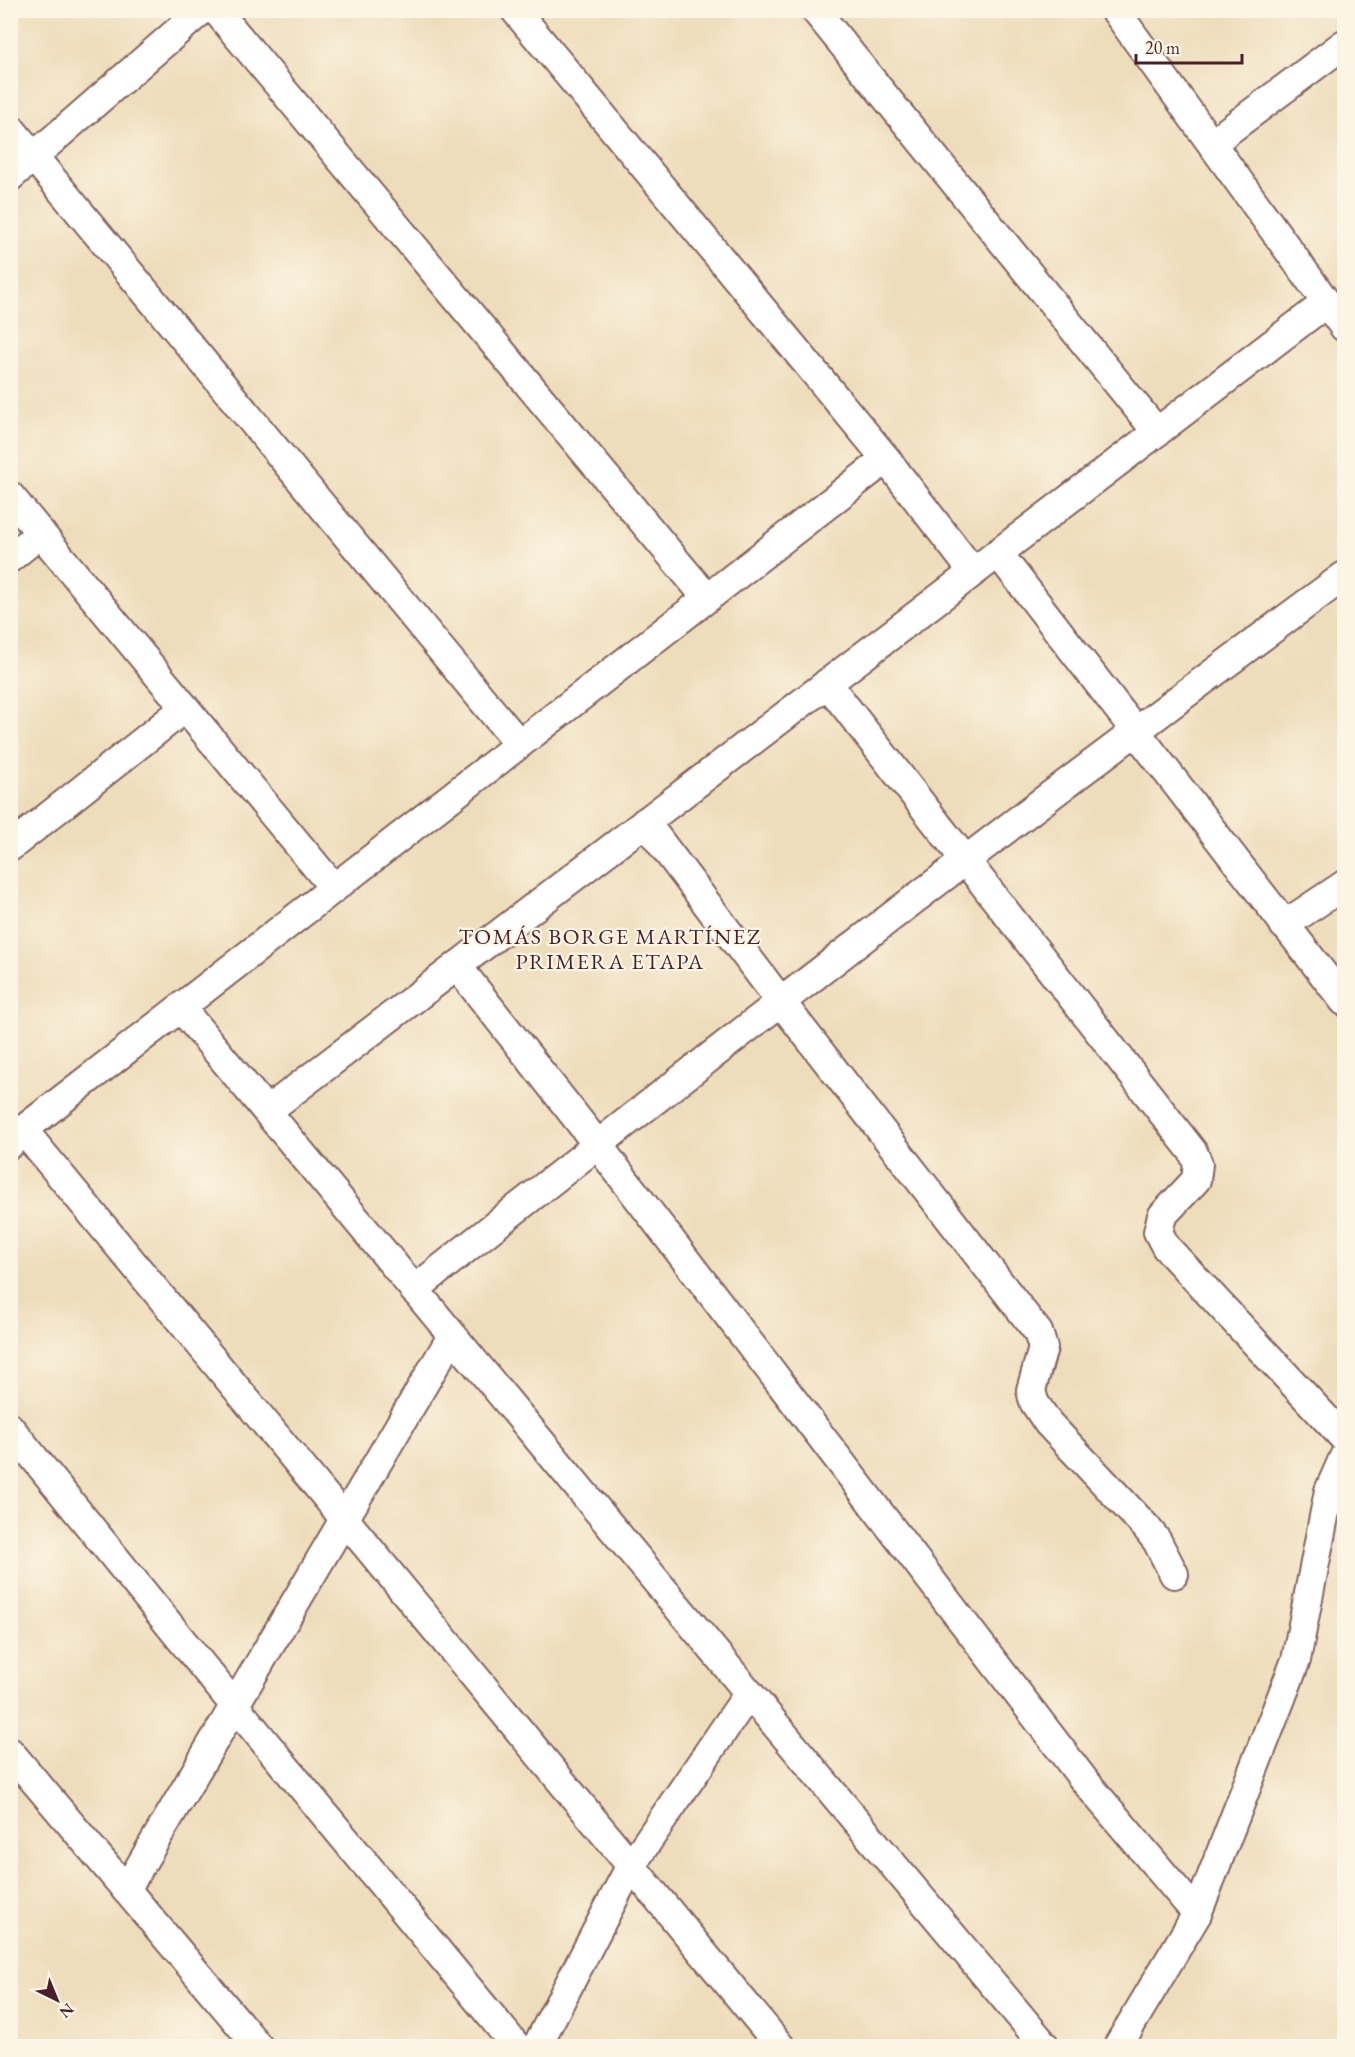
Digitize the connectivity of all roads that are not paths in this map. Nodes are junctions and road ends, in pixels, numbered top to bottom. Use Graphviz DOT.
graph roads {
  1 [pos="202,10"];
  2 [pos="216,10"];
  3 [pos="515,10"];
  4 [pos="815,10"];
  5 [pos="1115,10"];
  6 [pos="1344,44"];
  7 [pos="10,128"];
  8 [pos="1212,143"];
  9 [pos="34,156"];
  10 [pos="10,177"];
  11 [pos="1326,303"];
  12 [pos="1344,327"];
  13 [pos="1156,432"];
  14 [pos="886,459"];
  15 [pos="10,496"];
  16 [pos="41,533"];
  17 [pos="998,553"];
  18 [pos="10,558"];
  19 [pos="973,572"];
  20 [pos="1344,576"];
  21 [pos="707,598"];
  22 [pos="827,683"];
  23 [pos="185,708"];
  24 [pos="1135,731"];
  25 [pos="519,744"];
  26 [pos="645,822"];
  27 [pos="10,847"];
  28 [pos="965,861"];
  29 [pos="1344,885"];
  30 [pos="334,888"];
  31 [pos="1284,924"];
  32 [pos="457,966"];
  33 [pos="1344,1001"];
  34 [pos="781,1002"];
  35 [pos="181,1008"];
  36 [pos="267,1111"];
  37 [pos="17,1137"];
  38 [pos="597,1144"];
  39 [pos="414,1290"];
  40 [pos="452,1336"];
  41 [pos="10,1428"];
  42 [pos="1344,1438"];
  43 [pos="1344,1457"];
  44 [pos="344,1520"];
  45 [pos="1174,1574"];
  46 [pos="749,1693"];
  47 [pos="235,1706"];
  48 [pos="10,1752"];
  49 [pos="630,1867"];
  50 [pos="126,1890"];
  51 [pos="1197,1914"];
  52 [pos="258,2046"];
  53 [pos="516,2046"];
  54 [pos="537,2046"];
  55 [pos="780,2046"];
  56 [pos="1045,2046"];
  57 [pos="1118,2046"];
  1 -- 9 [label="street"];
  2 -- 21 [label="street"];
  3 -- 14 [label="street"];
  4 -- 13 [label="street"];
  5 -- 8 [label="street"];
  6 -- 8 [label="street"];
  7 -- 9 [label="street"];
  8 -- 11 [label="street"];
  9 -- 10 [label="street"];
  9 -- 25 [label="street"];
  11 -- 12 [label="street"];
  11 -- 13 [label="street"];
  13 -- 17 [label="street"];
  14 -- 19 [label="street"];
  14 -- 21 [label="street"];
  15 -- 16 [label="street"];
  16 -- 18 [label="street"];
  16 -- 23 [label="street"];
  17 -- 19 [label="street"];
  17 -- 24 [label="street"];
  19 -- 22 [label="street"];
  20 -- 24 [label="street"];
  21 -- 25 [label="street"];
  22 -- 26 [label="street"];
  22 -- 28 [label="street"];
  23 -- 27 [label="street"];
  23 -- 30 [label="street"];
  24 -- 28 [label="street"];
  24 -- 31 [label="street"];
  25 -- 30 [label="street"];
  26 -- 32 [label="street"];
  26 -- 34 [label="street"];
  28 -- 34 [label="street"];
  28 -- 42 [label="street"];
  29 -- 31 [label="street"];
  30 -- 35 [label="street"];
  31 -- 33 [label="street"];
  32 -- 36 [label="street"];
  32 -- 38 [label="street"];
  34 -- 38 [label="street"];
  34 -- 45 [label="street"];
  35 -- 36 [label="street"];
  35 -- 37 [label="street"];
  36 -- 39 [label="street"];
  37 -- 44 [label="street"];
  38 -- 39 [label="street"];
  38 -- 51 [label="street"];
  39 -- 40 [label="street"];
  40 -- 44 [label="street"];
  40 -- 46 [label="street"];
  41 -- 47 [label="street"];
  43 -- 51 [label="street"];
  44 -- 47 [label="street"];
  44 -- 49 [label="street"];
  46 -- 49 [label="street"];
  46 -- 56 [label="street"];
  47 -- 50 [label="street"];
  47 -- 53 [label="street"];
  48 -- 50 [label="street"];
  49 -- 54 [label="street"];
  49 -- 55 [label="street"];
  50 -- 52 [label="street"];
  51 -- 57 [label="street"];
}
